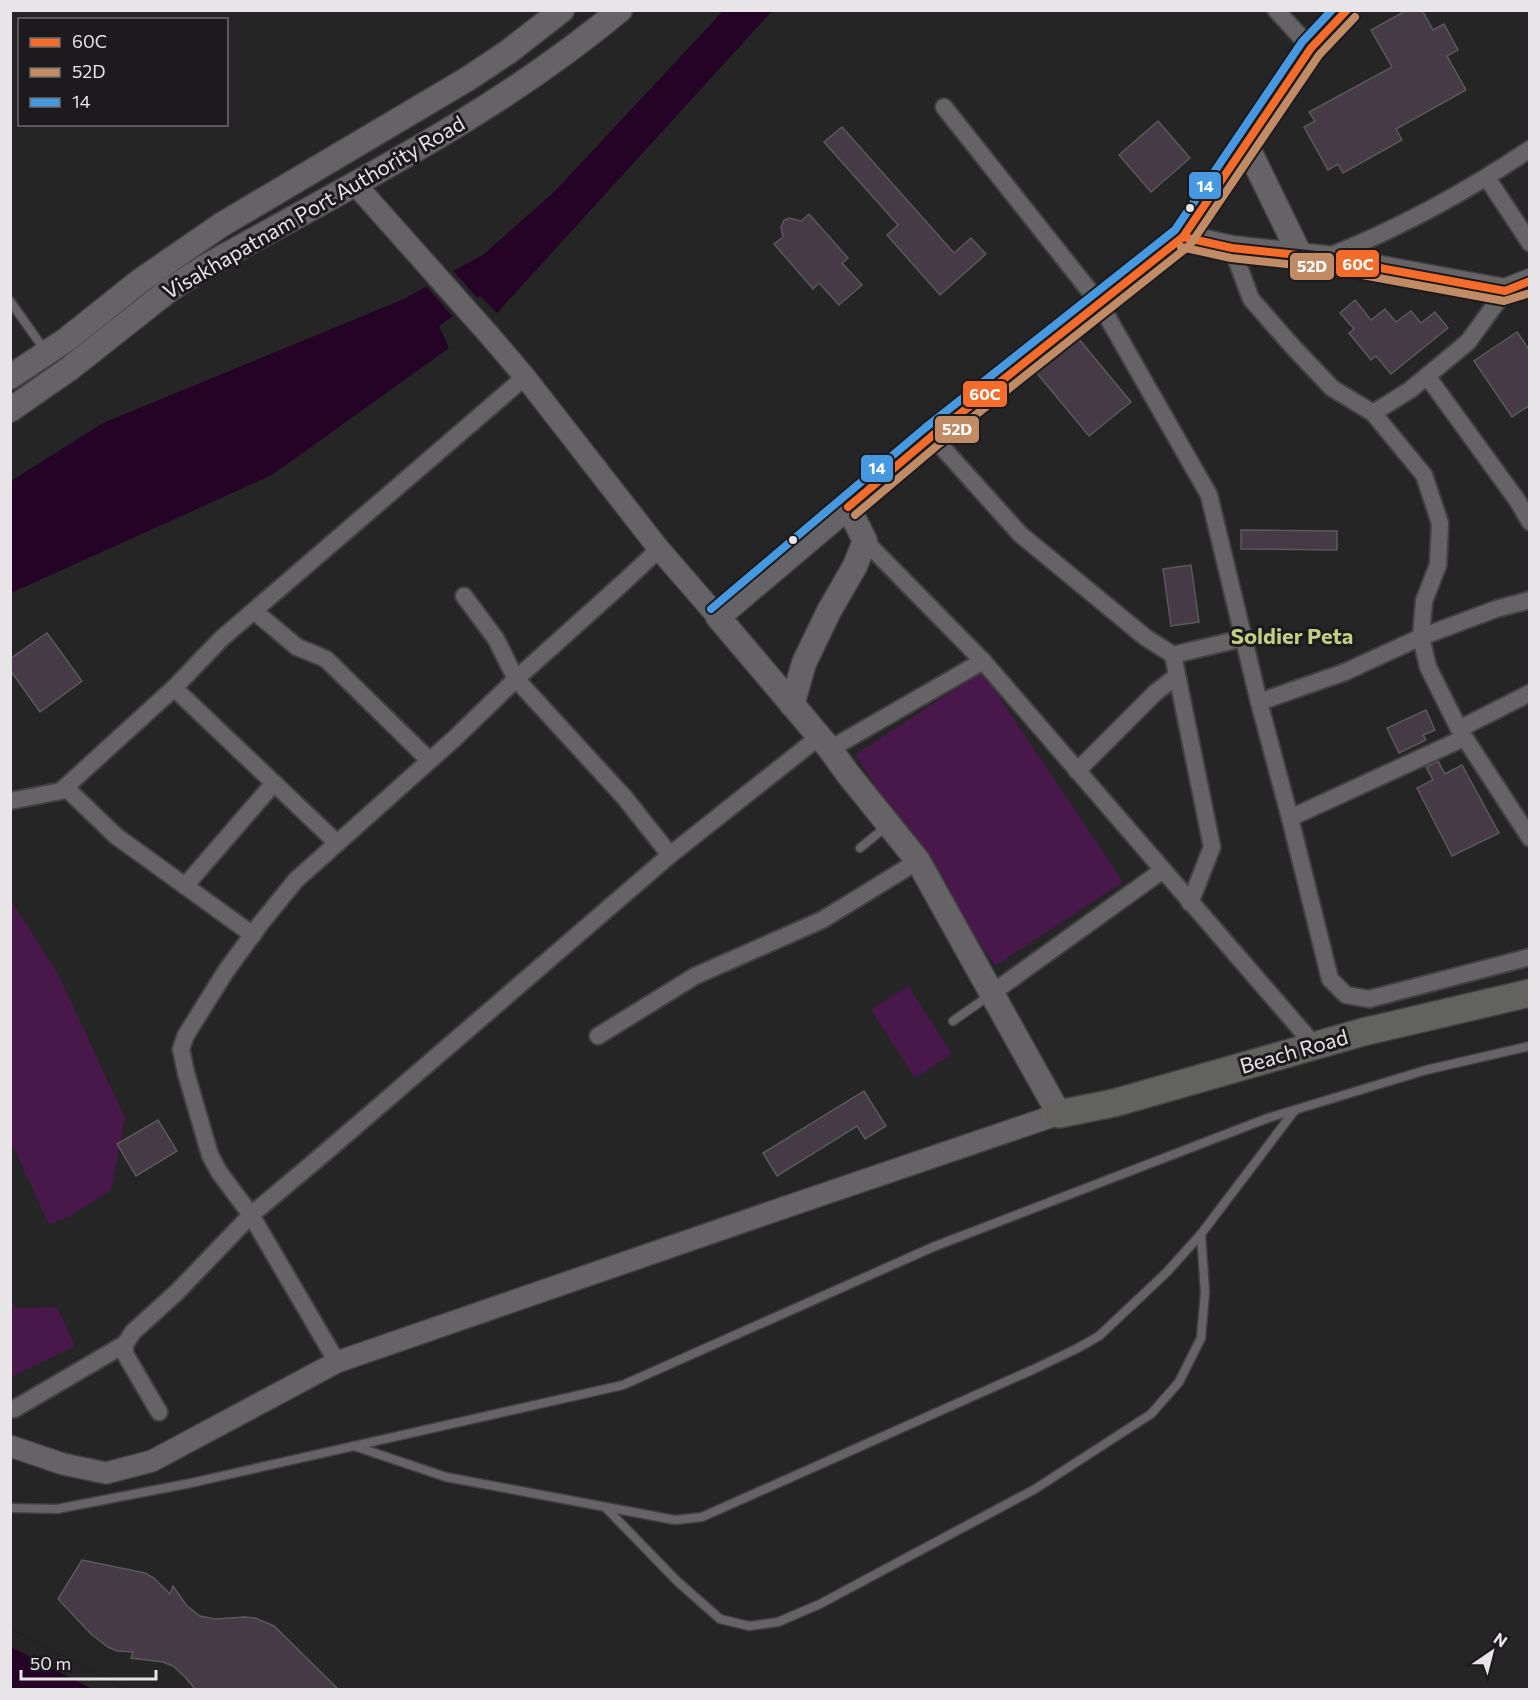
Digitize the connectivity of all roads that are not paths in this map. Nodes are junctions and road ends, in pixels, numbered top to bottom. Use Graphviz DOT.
graph roads {
  1 [pos="562,10"];
  2 [pos="620,10"];
  3 [pos="1276,10"];
  4 [pos="1347,10"];
  5 [pos="1311,48"];
  6 [pos="944,107"];
  7 [pos="1246,144"];
  8 [pos="1530,149"];
  9 [pos="1487,178"];
  10 [pos="355,184"];
  11 [pos="1183,237"];
  12 [pos="1530,243"];
  13 [pos="1232,248"];
  14 [pos="1300,255"];
  15 [pos="1326,258"];
  16 [pos="1530,281"];
  17 [pos="1505,291"];
  18 [pos="10,301"];
  19 [pos="1100,304"];
  20 [pos="55,364"];
  21 [pos="1427,376"];
  22 [pos="10,377"];
  23 [pos="525,377"];
  24 [pos="10,410"];
  25 [pos="1373,413"];
  26 [pos="932,436"];
  27 [pos="848,507"];
  28 [pos="1530,522"];
  29 [pos="865,541"];
  30 [pos="659,549"];
  31 [pos="464,596"];
  32 [pos="1530,600"];
  33 [pos="254,611"];
  34 [pos="718,617"];
  35 [pos="1421,637"];
  36 [pos="1244,638"];
  37 [pos="1173,655"];
  38 [pos="983,661"];
  39 [pos="1177,676"];
  40 [pos="516,679"];
  41 [pos="174,688"];
  42 [pos="1530,693"];
  43 [pos="1259,702"];
  44 [pos="792,705"];
  45 [pos="1461,734"];
  46 [pos="825,743"];
  47 [pos="429,760"];
  48 [pos="1077,771"];
  49 [pos="274,783"];
  50 [pos="65,787"];
  51 [pos="10,801"];
  52 [pos="1290,818"];
  53 [pos="889,825"];
  54 [pos="1530,838"];
  55 [pos="337,843"];
  56 [pos="860,848"];
  57 [pos="670,855"];
  58 [pos="918,861"];
  59 [pos="1162,870"];
  60 [pos="185,886"];
  61 [pos="1190,903"];
  62 [pos="253,935"];
  63 [pos="1530,957"];
  64 [pos="992,993"];
  65 [pos="1530,993"];
  66 [pos="953,1021"];
  67 [pos="598,1036"];
  68 [pos="1315,1046"];
  69 [pos="1530,1047"];
  70 [pos="1296,1110"];
  71 [pos="1059,1114"];
  72 [pos="251,1215"];
  73 [pos="1201,1234"];
  74 [pos="125,1344"];
  75 [pos="337,1362"];
  76 [pos="14,1409"];
  77 [pos="159,1412"];
  78 [pos="10,1446"];
  79 [pos="354,1446"];
  80 [pos="605,1507"];
  81 [pos="10,1508"];
  1 -- 20 [label="main road, Visakhapatnam Port Authority Road"];
  2 -- 10 [label="main road, Visakhapatnam Port Authority Road"];
  3 -- 5 [label="street"];
  4 -- 5 [label="main road"];
  5 -- 7 [label="main road"];
  6 -- 19 [label="street"];
  7 -- 11 [label="main road"];
  7 -- 14 [label="main road"];
  8 -- 9 [label="street"];
  9 -- 12 [label="street"];
  9 -- 15 [label="street"];
  10 -- 20 [label="main road, Visakhapatnam Port Authority Road"];
  10 -- 23 [label="street"];
  11 -- 13 [label="main road"];
  11 -- 19 [label="main road"];
  13 -- 14 [label="main road"];
  13 -- 25 [label="street"];
  14 -- 15 [label="main road"];
  15 -- 17 [label="main road"];
  16 -- 17 [label="main road"];
  17 -- 21 [label="street"];
  18 -- 20 [label="lane"];
  19 -- 26 [label="main road"];
  19 -- 36 [label="street"];
  20 -- 22 [label="main road, Visakhapatnam Port Authority Road"];
  20 -- 24 [label="main road, Visakhapatnam Port Authority Road"];
  21 -- 25 [label="street"];
  21 -- 28 [label="street"];
  23 -- 30 [label="street"];
  23 -- 33 [label="street"];
  25 -- 35 [label="street"];
  26 -- 27 [label="main road"];
  26 -- 37 [label="street"];
  27 -- 29 [label="main road"];
  27 -- 34 [label="main road"];
  29 -- 38 [label="street"];
  29 -- 44 [label="main road"];
  30 -- 34 [label="street"];
  30 -- 40 [label="street"];
  31 -- 40 [label="street"];
  32 -- 35 [label="street"];
  33 -- 41 [label="street"];
  33 -- 47 [label="street"];
  34 -- 44 [label="main road"];
  35 -- 43 [label="street"];
  35 -- 45 [label="street"];
  36 -- 37 [label="street"];
  36 -- 43 [label="street"];
  37 -- 39 [label="street"];
  38 -- 46 [label="street"];
  38 -- 48 [label="street"];
  39 -- 48 [label="street"];
  39 -- 61 [label="street"];
  40 -- 47 [label="street"];
  40 -- 57 [label="street"];
  41 -- 49 [label="street"];
  41 -- 50 [label="street"];
  42 -- 45 [label="street"];
  43 -- 52 [label="street"];
  44 -- 46 [label="main road"];
  45 -- 52 [label="street"];
  45 -- 54 [label="street"];
  46 -- 53 [label="main road"];
  46 -- 57 [label="street"];
  47 -- 55 [label="street"];
  48 -- 59 [label="street"];
  49 -- 55 [label="street"];
  49 -- 60 [label="street"];
  50 -- 51 [label="street"];
  50 -- 60 [label="street"];
  52 -- 63 [label="street"];
  53 -- 56 [label="lane"];
  53 -- 58 [label="main road"];
  55 -- 62 [label="street"];
  57 -- 72 [label="street"];
  58 -- 64 [label="main road"];
  58 -- 67 [label="street"];
  59 -- 61 [label="street"];
  59 -- 64 [label="street"];
  60 -- 62 [label="street"];
  61 -- 68 [label="street"];
  62 -- 72 [label="street"];
  64 -- 66 [label="lane"];
  64 -- 71 [label="main road"];
  65 -- 68 [label="main road, Beach Road"];
  68 -- 71 [label="main road, Beach Road"];
  69 -- 70 [label="lane"];
  70 -- 73 [label="lane"];
  70 -- 79 [label="lane"];
  71 -- 75 [label="street"];
  72 -- 74 [label="street"];
  72 -- 75 [label="street"];
  73 -- 80 [label="lane"];
  73 -- 80 [label="lane"];
  74 -- 76 [label="street"];
  74 -- 77 [label="street"];
  75 -- 78 [label="street"];
  79 -- 80 [label="lane"];
  79 -- 81 [label="lane"];
}
